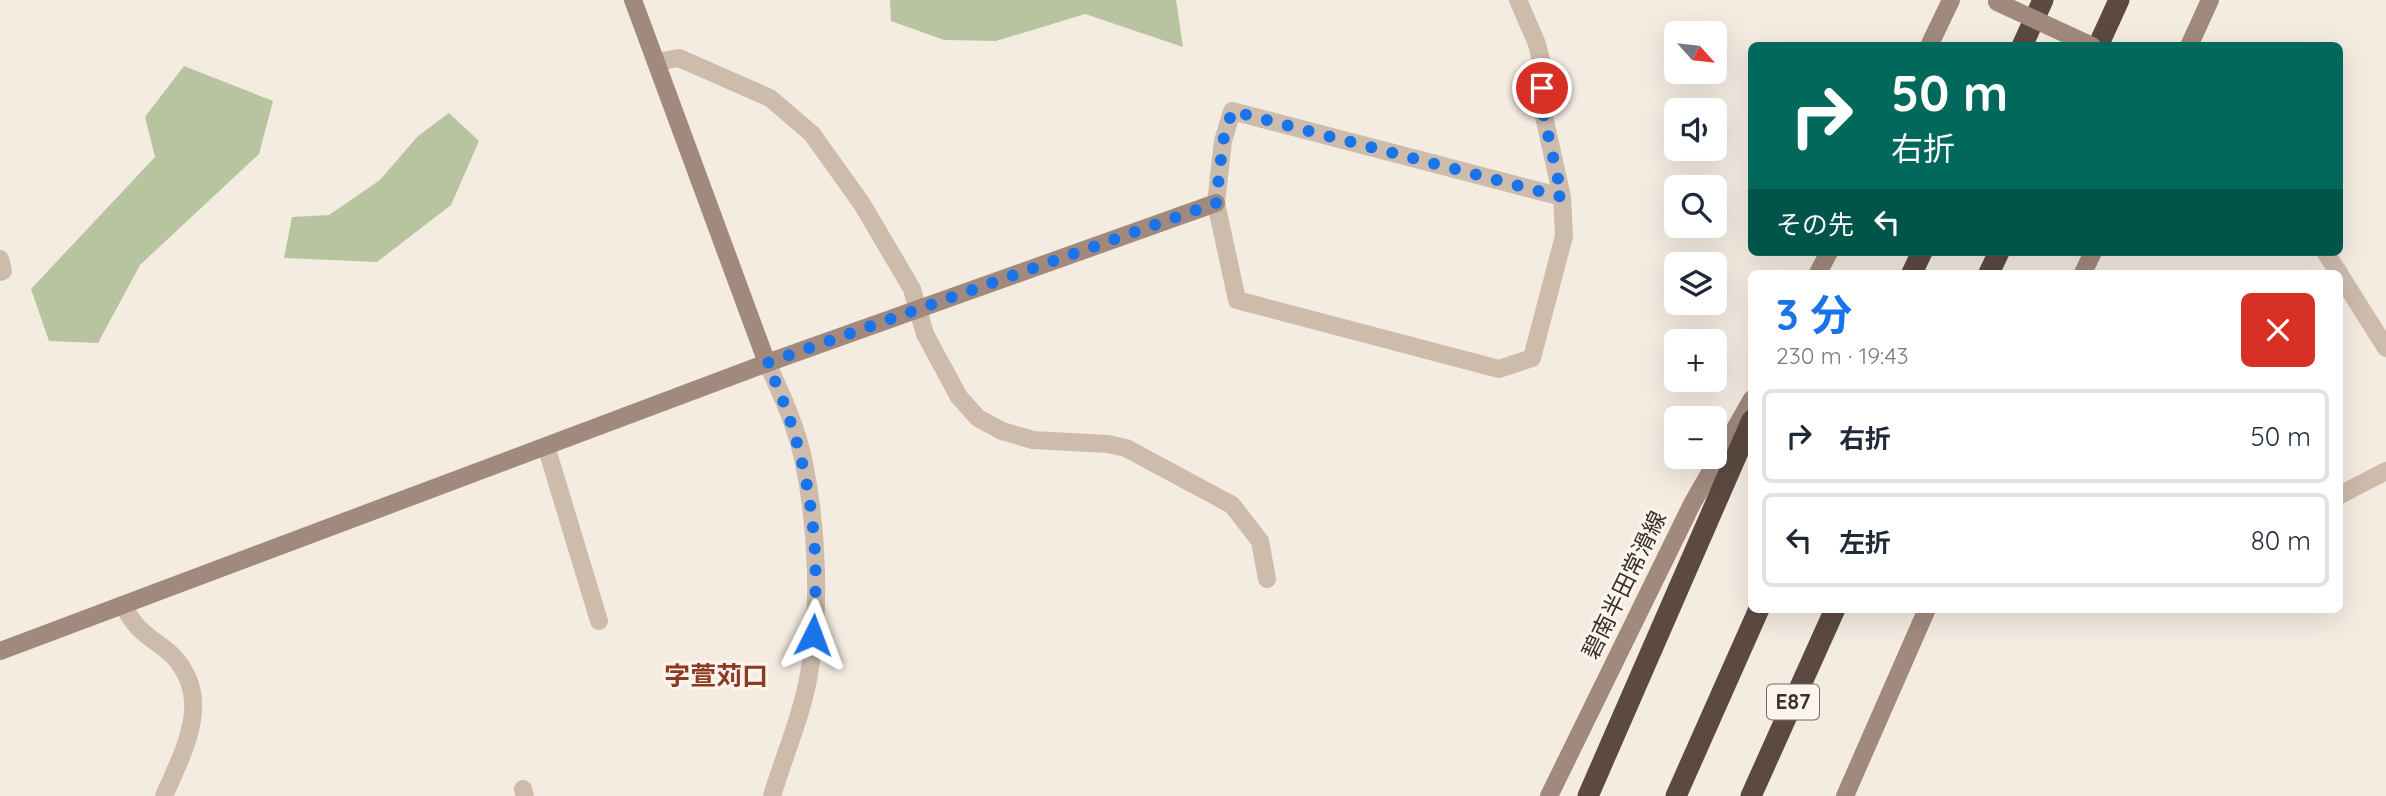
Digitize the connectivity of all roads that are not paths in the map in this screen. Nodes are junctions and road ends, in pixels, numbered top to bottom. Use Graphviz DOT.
graph roads {
  1 [pos="633,0"];
  2 [pos="1518,0"];
  3 [pos="1951,0"];
  4 [pos="2043,0"];
  5 [pos="2119,0"];
  6 [pos="2210,0"];
  7 [pos="1995,1"];
  8 [pos="1931,42"];
  9 [pos="2023,42"];
  10 [pos="2086,42"];
  11 [pos="2097,42"];
  12 [pos="2191,42"];
  13 [pos="656,62"];
  14 [pos="1562,197"];
  15 [pos="1216,203"];
  16 [pos="0,259"];
  17 [pos="0,272"];
  18 [pos="2343,280"];
  19 [pos="918,309"];
  20 [pos="2386,348"];
  21 [pos="767,363"];
  22 [pos="1748,406"];
  23 [pos="1748,428"];
  24 [pos="547,446"];
  25 [pos="2386,471"];
  26 [pos="2343,493"];
  27 [pos="1267,579"];
  28 [pos="123,605"];
  29 [pos="1757,613"];
  30 [pos="1833,613"];
  31 [pos="1925,613"];
  32 [pos="599,621"];
  33 [pos="0,651"];
  34 [pos="164,796"];
  35 [pos="772,796"];
  36 [pos="1549,796"];
  37 [pos="1588,796"];
  38 [pos="1676,796"];
  39 [pos="1751,796"];
  40 [pos="1845,796"];
  1 -- 13 [label="street"];
  2 -- 14 [label="street"];
  3 -- 8 [label="street"];
  4 -- 9 [label="highway"];
  5 -- 11 [label="highway"];
  6 -- 12 [label="street"];
  7 -- 10 [label="street, bridge"];
  13 -- 19 [label="street"];
  13 -- 21 [label="street"];
  14 -- 15 [label="street"];
  14 -- 15 [label="street"];
  15 -- 19 [label="street"];
  16 -- 17 [label="street"];
  18 -- 20 [label="street"];
  19 -- 21 [label="street"];
  19 -- 27 [label="street"];
  21 -- 24 [label="street"];
  21 -- 35 [label="street"];
  22 -- 36 [label="street, 碧南半田常滑線"];
  23 -- 37 [label="highway"];
  24 -- 28 [label="street"];
  24 -- 32 [label="street"];
  25 -- 26 [label="street"];
  28 -- 33 [label="street"];
  28 -- 34 [label="street"];
  29 -- 38 [label="highway"];
  30 -- 39 [label="highway, E87"];
  31 -- 40 [label="street"];
}
